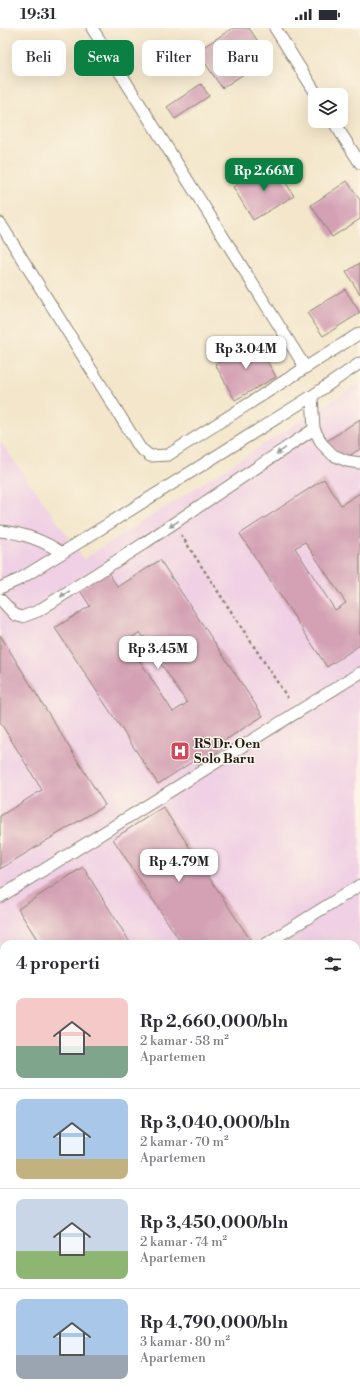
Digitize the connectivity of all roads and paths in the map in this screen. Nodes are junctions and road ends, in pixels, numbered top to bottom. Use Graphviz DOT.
graph roads {
  1 [pos="92,28"];
  2 [pos="275,28"];
  3 [pos="313,88"];
  4 [pos="338,128"];
  5 [pos="360,163"];
  6 [pos="0,223"];
  7 [pos="360,333"];
  8 [pos="360,363"];
  9 [pos="305,367"];
  10 [pos="312,396"];
  11 [pos="314,429"];
  12 [pos="360,463"];
  13 [pos="174,523"];
  14 [pos="0,531"];
  15 [pos="62,553"];
  16 [pos="0,588"];
  17 [pos="0,599"];
  18 [pos="360,673"];
  19 [pos="296,713"];
  20 [pos="360,885"];
  21 [pos="0,897"];
  22 [pos="272,940"];
  1 -- 9 [label="lane"];
  2 -- 3 [label="lane"];
  4 -- 5 [label="lane"];
  6 -- 9 [label="lane"];
  7 -- 9 [label="lane"];
  8 -- 10 [label="lane"];
  10 -- 11 [label="lane"];
  10 -- 15 [label="lane"];
  11 -- 12 [label="lane"];
  11 -- 13 [label="lane, one-way"];
  13 -- 17 [label="lane, one-way"];
  13 -- 19 [label="path"];
  14 -- 15 [label="lane"];
  15 -- 16 [label="lane"];
  18 -- 19 [label="lane"];
  19 -- 21 [label="lane"];
  20 -- 22 [label="lane"];
}
